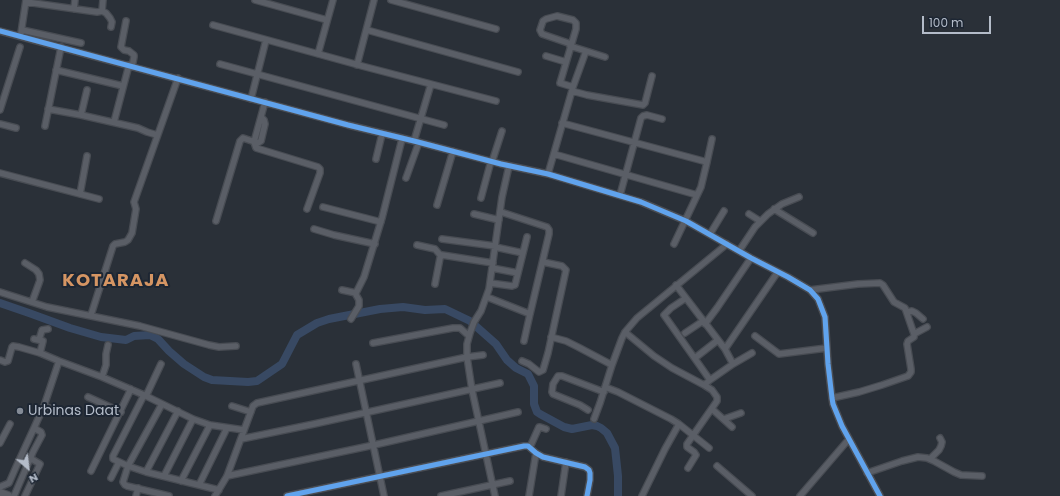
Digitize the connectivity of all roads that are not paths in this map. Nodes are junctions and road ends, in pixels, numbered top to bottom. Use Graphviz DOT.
graph roads {
  1 [pos="75,0"];
  2 [pos="103,0"];
  3 [pos="255,0"];
  4 [pos="333,0"];
  5 [pos="374,0"];
  6 [pos="391,0"];
  7 [pos="26,1"];
  8 [pos="46,2"];
  9 [pos="74,9"];
  10 [pos="102,11"];
  11 [pos="327,20"];
  12 [pos="126,21"];
  13 [pos="213,24"];
  14 [pos="111,27"];
  15 [pos="496,28"];
  16 [pos="22,30"];
  17 [pos="367,30"];
  18 [pos="0,31"];
  19 [pos="21,36"];
  20 [pos="266,40"];
  21 [pos="81,43"];
  22 [pos="570,45"];
  23 [pos="20,47"];
  24 [pos="61,47"];
  25 [pos="586,51"];
  26 [pos="318,54"];
  27 [pos="546,56"];
  28 [pos="605,57"];
  29 [pos="566,62"];
  30 [pos="220,64"];
  31 [pos="357,65"];
  32 [pos="130,66"];
  33 [pos="56,70"];
  34 [pos="518,72"];
  35 [pos="258,75"];
  36 [pos="652,76"];
  37 [pos="178,78"];
  38 [pos="431,84"];
  39 [pos="123,86"];
  40 [pos="573,89"];
  41 [pos="87,90"];
  42 [pos="251,98"];
  43 [pos="496,101"];
  44 [pos="265,102"];
  45 [pos="48,109"];
  46 [pos="0,110"];
  47 [pos="81,115"];
  48 [pos="420,119"];
  49 [pos="662,119"];
  50 [pos="114,122"];
  51 [pos="562,123"];
  52 [pos="0,124"];
  53 [pos="444,125"];
  54 [pos="45,126"];
  55 [pos="16,128"];
  56 [pos="502,131"];
  57 [pos="382,134"];
  58 [pos="157,135"];
  59 [pos="402,139"];
  60 [pos="712,139"];
  61 [pos="254,142"];
  62 [pos="417,142"];
  63 [pos="634,142"];
  64 [pos="453,151"];
  65 [pos="554,154"];
  66 [pos="88,156"];
  67 [pos="376,159"];
  68 [pos="492,162"];
  69 [pos="707,162"];
  70 [pos="509,166"];
  71 [pos="0,173"];
  72 [pos="548,174"];
  73 [pos="625,174"];
  74 [pos="406,178"];
  75 [pos="80,194"];
  76 [pos="620,195"];
  77 [pos="697,195"];
  78 [pos="799,197"];
  79 [pos="482,198"];
  80 [pos="99,199"];
  81 [pos="437,205"];
  82 [pos="323,207"];
  83 [pos="307,209"];
  84 [pos="774,209"];
  85 [pos="724,211"];
  86 [pos="500,212"];
  87 [pos="474,214"];
  88 [pos="749,214"];
  89 [pos="499,220"];
  90 [pos="686,220"];
  91 [pos="216,222"];
  92 [pos="381,222"];
  93 [pos="760,222"];
  94 [pos="314,229"];
  95 [pos="814,233"];
  96 [pos="710,234"];
  97 [pos="527,237"];
  98 [pos="442,239"];
  99 [pos="375,244"];
  100 [pos="674,244"];
  101 [pos="726,244"];
  102 [pos="417,245"];
  103 [pos="495,246"];
  104 [pos="739,251"];
  105 [pos="523,253"];
  106 [pos="441,256"];
  107 [pos="751,258"];
  108 [pos="543,262"];
  109 [pos="25,263"];
  110 [pos="493,265"];
  111 [pos="518,273"];
  112 [pos="777,273"];
  113 [pos="490,283"];
  114 [pos="435,284"];
  115 [pos="676,285"];
  116 [pos="342,290"];
  117 [pos="810,290"];
  118 [pos="0,292"];
  119 [pos="355,294"];
  120 [pos="487,297"];
  121 [pos="686,298"];
  122 [pos="32,302"];
  123 [pos="907,312"];
  124 [pos="530,314"];
  125 [pos="91,316"];
  126 [pos="350,319"];
  127 [pos="923,319"];
  128 [pos="704,322"];
  129 [pos="927,327"];
  130 [pos="48,329"];
  131 [pos="625,332"];
  132 [pos="685,333"];
  133 [pos="914,334"];
  134 [pos="469,335"];
  135 [pos="755,336"];
  136 [pos="551,337"];
  137 [pos="718,340"];
  138 [pos="524,341"];
  139 [pos="373,343"];
  140 [pos="108,345"];
  141 [pos="236,346"];
  142 [pos="827,348"];
  143 [pos="725,350"];
  144 [pos="40,353"];
  145 [pos="752,353"];
  146 [pos="483,355"];
  147 [pos="467,357"];
  148 [pos="695,358"];
  149 [pos="0,360"];
  150 [pos="59,361"];
  151 [pos="522,361"];
  152 [pos="161,364"];
  153 [pos="356,364"];
  154 [pos="733,364"];
  155 [pos="612,365"];
  156 [pos="102,377"];
  157 [pos="710,380"];
  158 [pos="360,381"];
  159 [pos="500,383"];
  160 [pos="704,385"];
  161 [pos="131,389"];
  162 [pos="472,390"];
  163 [pos="605,390"];
  164 [pos="145,396"];
  165 [pos="88,397"];
  166 [pos="832,398"];
  167 [pos="162,404"];
  168 [pos="44,406"];
  169 [pos="232,406"];
  170 [pos="712,409"];
  171 [pos="588,410"];
  172 [pos="178,411"];
  173 [pos="60,412"];
  174 [pos="121,412"];
  175 [pos="251,412"];
  176 [pos="367,412"];
  177 [pos="518,412"];
  178 [pos="741,413"];
  179 [pos="193,419"];
  180 [pos="594,419"];
  181 [pos="724,419"];
  182 [pos="479,421"];
  183 [pos="10,424"];
  184 [pos="679,424"];
  185 [pos="210,425"];
  186 [pos="732,427"];
  187 [pos="34,428"];
  188 [pos="227,428"];
  189 [pos="546,429"];
  190 [pos="244,430"];
  191 [pos="694,435"];
  192 [pos="849,438"];
  193 [pos="940,438"];
  194 [pos="241,439"];
  195 [pos="0,443"];
  196 [pos="374,445"];
  197 [pos="530,447"];
  198 [pos="709,448"];
  199 [pos="536,453"];
  200 [pos="485,454"];
  201 [pos="30,458"];
  202 [pos="930,460"];
  203 [pos="119,462"];
  204 [pos="566,462"];
  205 [pos="128,466"];
  206 [pos="717,466"];
  207 [pos="688,468"];
  208 [pos="90,471"];
  209 [pos="146,472"];
  210 [pos="867,473"];
  211 [pos="164,476"];
  212 [pos="227,476"];
  213 [pos="982,476"];
  214 [pos="380,477"];
  215 [pos="111,478"];
  216 [pos="181,480"];
  217 [pos="510,481"];
  218 [pos="199,485"];
  219 [pos="492,485"];
  220 [pos="0,487"];
  221 [pos="138,488"];
  222 [pos="219,490"];
  223 [pos="0,492"];
  224 [pos="158,495"];
  225 [pos="8,496"];
  226 [pos="14,496"];
  227 [pos="24,496"];
  228 [pos="136,496"];
  229 [pos="169,496"];
  230 [pos="215,496"];
  231 [pos="287,496"];
  232 [pos="384,496"];
  233 [pos="440,496"];
  234 [pos="495,496"];
  235 [pos="529,496"];
  236 [pos="561,496"];
  237 [pos="587,496"];
  238 [pos="642,496"];
  239 [pos="752,496"];
  240 [pos="800,496"];
  241 [pos="880,496"];
  1 -- 9 [label="street"];
  2 -- 10 [label="street"];
  3 -- 11 [label="street"];
  4 -- 11 [label="street"];
  5 -- 17 [label="street"];
  6 -- 15 [label="street"];
  7 -- 8 [label="street"];
  7 -- 16 [label="street"];
  8 -- 9 [label="street"];
  9 -- 10 [label="street"];
  10 -- 14 [label="street"];
  11 -- 26 [label="street"];
  12 -- 32 [label="street"];
  13 -- 20 [label="street"];
  16 -- 19 [label="street"];
  16 -- 21 [label="street"];
  17 -- 31 [label="street"];
  17 -- 34 [label="street"];
  18 -- 19 [label="street"];
  19 -- 24 [label="street"];
  20 -- 26 [label="street"];
  20 -- 35 [label="street"];
  22 -- 22 [label="street"];
  22 -- 25 [label="street"];
  22 -- 29 [label="street"];
  23 -- 46 [label="street"];
  24 -- 32 [label="street"];
  24 -- 33 [label="street"];
  25 -- 28 [label="street"];
  25 -- 40 [label="street"];
  26 -- 31 [label="street"];
  27 -- 29 [label="street"];
  29 -- 40 [label="street"];
  30 -- 35 [label="street"];
  31 -- 38 [label="street"];
  32 -- 37 [label="street"];
  32 -- 39 [label="street"];
  33 -- 39 [label="street"];
  33 -- 45 [label="street"];
  35 -- 42 [label="street"];
  35 -- 48 [label="street"];
  36 -- 40 [label="street"];
  37 -- 42 [label="street"];
  37 -- 58 [label="street"];
  38 -- 43 [label="street"];
  38 -- 48 [label="street"];
  39 -- 50 [label="street"];
  40 -- 51 [label="street"];
  41 -- 47 [label="street"];
  42 -- 44 [label="street"];
  44 -- 57 [label="street"];
  44 -- 61 [label="street"];
  45 -- 47 [label="street"];
  45 -- 54 [label="street"];
  47 -- 50 [label="street"];
  48 -- 53 [label="street"];
  48 -- 62 [label="street"];
  49 -- 63 [label="street"];
  50 -- 58 [label="street"];
  51 -- 63 [label="street"];
  51 -- 65 [label="street"];
  52 -- 55 [label="street"];
  56 -- 68 [label="street"];
  57 -- 59 [label="street"];
  57 -- 67 [label="street"];
  58 -- 125 [label="street"];
  59 -- 62 [label="street"];
  59 -- 92 [label="street"];
  60 -- 69 [label="street"];
  61 -- 83 [label="street"];
  61 -- 91 [label="street"];
  62 -- 64 [label="street"];
  62 -- 74 [label="street"];
  63 -- 69 [label="street"];
  63 -- 73 [label="street"];
  64 -- 68 [label="street"];
  64 -- 81 [label="street"];
  65 -- 72 [label="street"];
  65 -- 73 [label="street"];
  66 -- 75 [label="street"];
  68 -- 70 [label="street"];
  68 -- 79 [label="street"];
  69 -- 77 [label="street"];
  70 -- 72 [label="street"];
  70 -- 86 [label="street"];
  71 -- 75 [label="street"];
  72 -- 76 [label="street"];
  73 -- 76 [label="street"];
  73 -- 77 [label="street"];
  75 -- 80 [label="street"];
  76 -- 90 [label="street"];
  77 -- 90 [label="street"];
  78 -- 84 [label="street"];
  82 -- 92 [label="street"];
  84 -- 93 [label="street"];
  84 -- 95 [label="street"];
  85 -- 96 [label="street"];
  86 -- 89 [label="street"];
  86 -- 108 [label="street"];
  87 -- 89 [label="street"];
  88 -- 93 [label="street"];
  89 -- 103 [label="street"];
  90 -- 96 [label="street"];
  90 -- 100 [label="street"];
  92 -- 99 [label="street"];
  93 -- 104 [label="street"];
  94 -- 99 [label="street"];
  96 -- 101 [label="street"];
  97 -- 105 [label="street"];
  98 -- 103 [label="street"];
  99 -- 119 [label="street"];
  101 -- 104 [label="street"];
  101 -- 115 [label="street"];
  102 -- 106 [label="street"];
  103 -- 105 [label="street"];
  103 -- 110 [label="street"];
  104 -- 107 [label="street"];
  105 -- 111 [label="street"];
  106 -- 110 [label="street"];
  106 -- 114 [label="street"];
  107 -- 112 [label="street"];
  107 -- 128 [label="street"];
  108 -- 124 [label="street"];
  108 -- 136 [label="street"];
  109 -- 122 [label="street"];
  110 -- 111 [label="street"];
  110 -- 113 [label="street"];
  111 -- 113 [label="street"];
  112 -- 117 [label="street"];
  112 -- 143 [label="street"];
  113 -- 120 [label="street"];
  115 -- 121 [label="street"];
  115 -- 131 [label="street"];
  116 -- 119 [label="street"];
  117 -- 123 [label="street"];
  117 -- 142 [label="street"];
  118 -- 122 [label="street"];
  119 -- 126 [label="street"];
  120 -- 124 [label="street"];
  120 -- 134 [label="street"];
  121 -- 128 [label="street"];
  121 -- 148 [label="street"];
  122 -- 125 [label="street"];
  123 -- 127 [label="street"];
  123 -- 133 [label="street"];
  124 -- 138 [label="street"];
  125 -- 141 [label="street"];
  128 -- 132 [label="street"];
  128 -- 137 [label="street"];
  129 -- 133 [label="street"];
  130 -- 144 [label="street"];
  131 -- 155 [label="street"];
  131 -- 160 [label="street"];
  133 -- 166 [label="street"];
  134 -- 139 [label="street"];
  134 -- 147 [label="street"];
  135 -- 142 [label="street"];
  136 -- 151 [label="street"];
  136 -- 155 [label="street"];
  137 -- 143 [label="street"];
  137 -- 148 [label="street"];
  140 -- 156 [label="street"];
  142 -- 166 [label="street"];
  143 -- 154 [label="street"];
  144 -- 149 [label="street"];
  144 -- 150 [label="street"];
  145 -- 154 [label="street"];
  146 -- 147 [label="street"];
  147 -- 158 [label="street"];
  147 -- 162 [label="street"];
  148 -- 157 [label="street"];
  150 -- 156 [label="street"];
  150 -- 168 [label="street"];
  152 -- 164 [label="street"];
  153 -- 158 [label="street"];
  154 -- 157 [label="street"];
  155 -- 163 [label="street"];
  156 -- 161 [label="street"];
  157 -- 160 [label="street"];
  158 -- 175 [label="street"];
  158 -- 176 [label="street"];
  159 -- 162 [label="street"];
  160 -- 170 [label="street"];
  161 -- 164 [label="street"];
  161 -- 174 [label="street"];
  162 -- 176 [label="street"];
  162 -- 182 [label="street"];
  163 -- 171 [label="street"];
  163 -- 180 [label="street"];
  163 -- 184 [label="street"];
  164 -- 167 [label="street"];
  164 -- 203 [label="street"];
  165 -- 174 [label="street"];
  166 -- 192 [label="street"];
  167 -- 172 [label="street"];
  167 -- 205 [label="street"];
  168 -- 173 [label="street"];
  168 -- 187 [label="street"];
  169 -- 175 [label="street"];
  170 -- 181 [label="street"];
  170 -- 191 [label="street"];
  172 -- 179 [label="street"];
  172 -- 209 [label="street"];
  174 -- 208 [label="street"];
  175 -- 190 [label="street"];
  176 -- 194 [label="street"];
  176 -- 196 [label="street"];
  177 -- 182 [label="street"];
  178 -- 181 [label="street"];
  179 -- 185 [label="street"];
  179 -- 211 [label="street"];
  181 -- 186 [label="street"];
  182 -- 196 [label="street"];
  182 -- 200 [label="street"];
  183 -- 195 [label="street"];
  184 -- 191 [label="street"];
  184 -- 238 [label="street"];
  185 -- 188 [label="street"];
  185 -- 216 [label="street"];
  187 -- 201 [label="street"];
  187 -- 220 [label="street"];
  188 -- 190 [label="street"];
  188 -- 218 [label="street"];
  189 -- 197 [label="street"];
  190 -- 194 [label="street"];
  191 -- 198 [label="street"];
  191 -- 207 [label="street"];
  192 -- 210 [label="street"];
  192 -- 240 [label="street"];
  193 -- 202 [label="street"];
  194 -- 212 [label="street"];
  196 -- 212 [label="street"];
  196 -- 214 [label="street"];
  197 -- 199 [label="street"];
  197 -- 200 [label="street"];
  199 -- 204 [label="street"];
  199 -- 235 [label="street"];
  200 -- 214 [label="street"];
  200 -- 219 [label="street"];
  201 -- 226 [label="street"];
  201 -- 227 [label="street"];
  202 -- 210 [label="street"];
  202 -- 213 [label="street"];
  203 -- 205 [label="street"];
  203 -- 215 [label="street"];
  204 -- 236 [label="street"];
  204 -- 237 [label="street"];
  205 -- 209 [label="street"];
  205 -- 221 [label="street"];
  206 -- 239 [label="street"];
  209 -- 211 [label="street"];
  210 -- 241 [label="street"];
  211 -- 216 [label="street"];
  212 -- 222 [label="street"];
  214 -- 231 [label="street"];
  214 -- 232 [label="street"];
  216 -- 218 [label="street"];
  217 -- 219 [label="street"];
  218 -- 222 [label="street"];
  219 -- 233 [label="street"];
  219 -- 234 [label="street"];
  221 -- 224 [label="street"];
  221 -- 228 [label="street"];
  222 -- 230 [label="street"];
  223 -- 225 [label="street"];
  224 -- 229 [label="street"];
}
